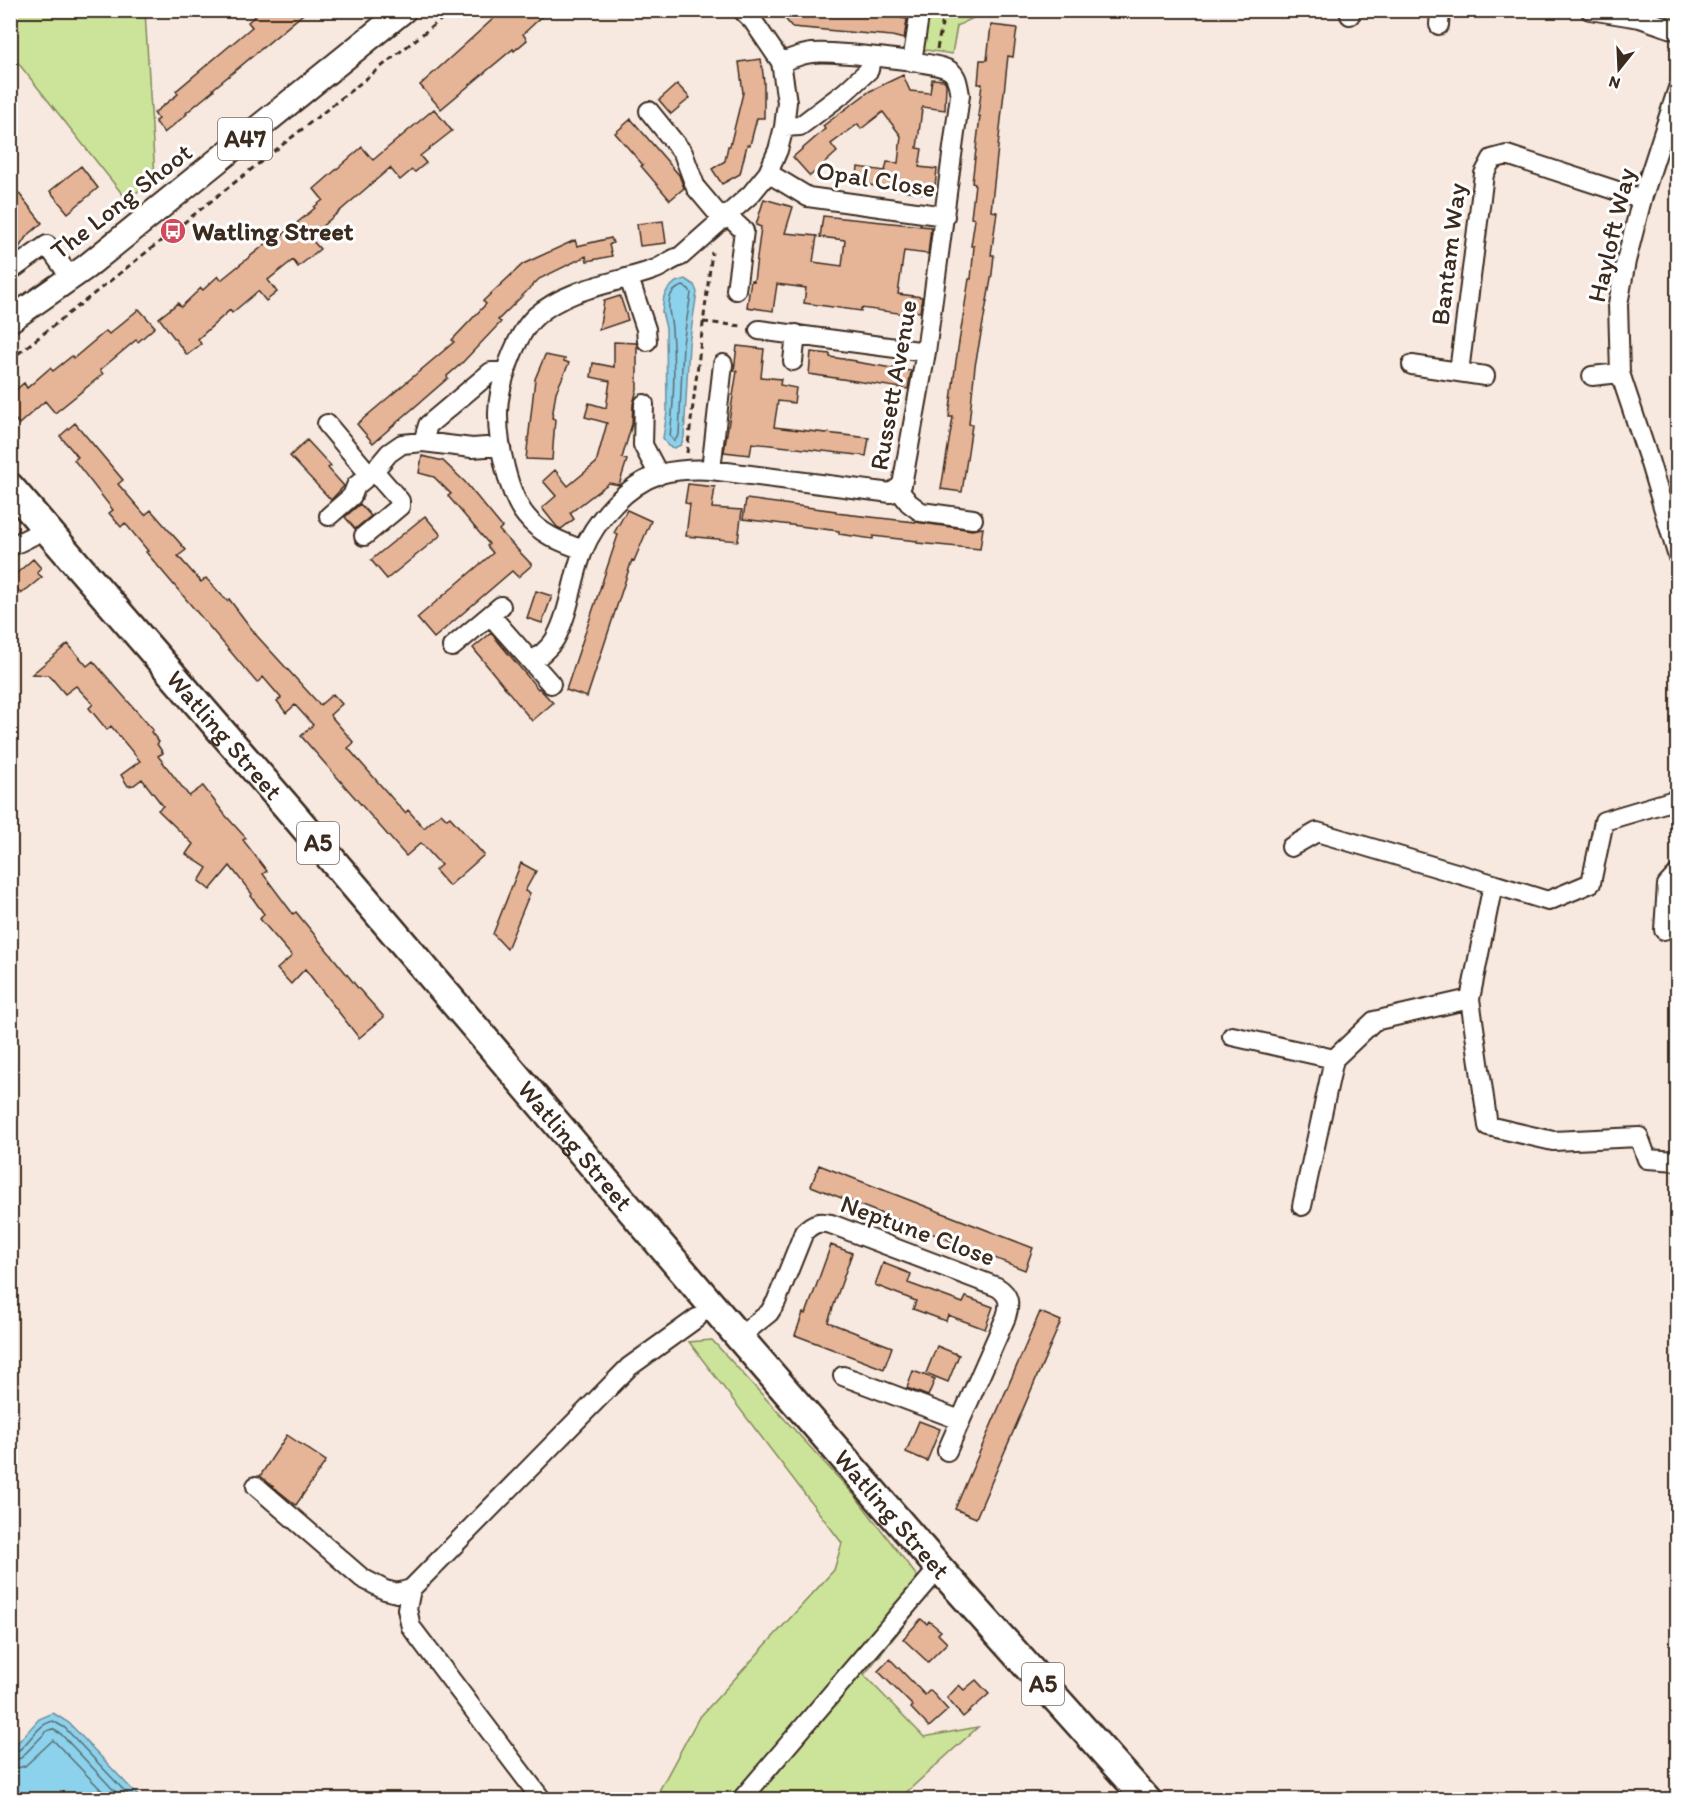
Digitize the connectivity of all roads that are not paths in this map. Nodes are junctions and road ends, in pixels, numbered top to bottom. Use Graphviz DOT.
graph roads {
  1 [pos="405,10"];
  2 [pos="742,10"];
  3 [pos="920,10"];
  4 [pos="1590,10"];
  5 [pos="1677,31"];
  6 [pos="871,57"];
  7 [pos="781,62"];
  8 [pos="912,62"];
  9 [pos="1677,87"];
  10 [pos="650,111"];
  11 [pos="784,127"];
  12 [pos="1671,134"];
  13 [pos="768,173"];
  14 [pos="1642,199"];
  15 [pos="945,216"];
  16 [pos="722,221"];
  17 [pos="10,271"];
  18 [pos="71,278"];
  19 [pos="629,278"];
  20 [pos="736,290"];
  21 [pos="10,320"];
  22 [pos="759,330"];
  23 [pos="796,334"];
  24 [pos="647,341"];
  25 [pos="926,352"];
  26 [pos="793,361"];
  27 [pos="723,364"];
  28 [pos="1412,365"];
  29 [pos="506,372"];
  30 [pos="1459,372"];
  31 [pos="1620,373"];
  32 [pos="1485,376"];
  33 [pos="1592,376"];
  34 [pos="644,404"];
  35 [pos="327,424"];
  36 [pos="423,442"];
  37 [pos="500,446"];
  38 [pos="711,470"];
  39 [pos="659,475"];
  40 [pos="366,477"];
  41 [pos="10,487"];
  42 [pos="898,489"];
  43 [pos="328,516"];
  44 [pos="973,519"];
  45 [pos="43,526"];
  46 [pos="364,536"];
  47 [pos="10,547"];
  48 [pos="583,550"];
  49 [pos="1677,557"];
  50 [pos="452,647"];
  51 [pos="532,662"];
  52 [pos="551,684"];
  53 [pos="1677,799"];
  54 [pos="1291,847"];
  55 [pos="1677,873"];
  56 [pos="1493,884"];
  57 [pos="1664,930"];
  58 [pos="1470,999"];
  59 [pos="1232,1036"];
  60 [pos="1334,1059"];
  61 [pos="1677,1161"];
  62 [pos="1302,1206"];
  63 [pos="697,1318"];
  64 [pos="739,1337"];
  65 [pos="843,1376"];
  66 [pos="960,1420"];
  67 [pos="947,1451"];
  68 [pos="255,1486"];
  69 [pos="939,1568"];
  70 [pos="411,1589"];
  71 [pos="542,1800"];
  72 [pos="741,1800"];
  73 [pos="1147,1800"];
  1 -- 18 [label="main road, The Long Shoot / A47"];
  2 -- 7 [label="street"];
  3 -- 8 [label="street"];
  4 -- 5 [label="street"];
  6 -- 7 [label="street, Russett Avenue"];
  6 -- 8 [label="street, Russett Avenue"];
  6 -- 11 [label="street"];
  7 -- 11 [label="street"];
  8 -- 15 [label="street, Russett Avenue"];
  9 -- 12 [label="street, Hayloft Way"];
  10 -- 16 [label="street"];
  11 -- 13 [label="street"];
  12 -- 14 [label="street, Hayloft Way"];
  13 -- 15 [label="street, Opal Close"];
  13 -- 16 [label="street"];
  14 -- 30 [label="street, Bantam Way"];
  14 -- 31 [label="street, Hayloft Way"];
  15 -- 25 [label="street, Russett Avenue"];
  16 -- 19 [label="street"];
  16 -- 20 [label="street"];
  17 -- 18 [label="street"];
  18 -- 21 [label="main road, The Long Shoot / A47"];
  19 -- 24 [label="street"];
  19 -- 29 [label="street"];
  22 -- 23 [label="street"];
  23 -- 25 [label="street"];
  23 -- 26 [label="street"];
  25 -- 42 [label="street, Russett Avenue"];
  27 -- 38 [label="street"];
  28 -- 30 [label="street"];
  29 -- 36 [label="street"];
  29 -- 37 [label="street"];
  30 -- 32 [label="street"];
  31 -- 33 [label="street"];
  31 -- 49 [label="street, Hayloft Way"];
  34 -- 39 [label="street"];
  35 -- 40 [label="street"];
  36 -- 37 [label="street"];
  36 -- 40 [label="street"];
  37 -- 48 [label="street"];
  38 -- 39 [label="street, Russett Avenue"];
  38 -- 42 [label="street, Russett Avenue"];
  39 -- 48 [label="street, Russett Avenue"];
  40 -- 43 [label="street"];
  40 -- 46 [label="street"];
  41 -- 45 [label="highway, Watling Street / A5"];
  42 -- 44 [label="street"];
  45 -- 47 [label="street"];
  45 -- 64 [label="highway, Watling Street / A5"];
  48 -- 51 [label="street, Russett Avenue"];
  50 -- 51 [label="street"];
  51 -- 52 [label="street"];
  53 -- 56 [label="street"];
  54 -- 56 [label="street"];
  55 -- 57 [label="street"];
  56 -- 58 [label="street"];
  58 -- 60 [label="street"];
  58 -- 61 [label="street"];
  59 -- 60 [label="street"];
  60 -- 62 [label="street"];
  63 -- 70 [label="street"];
  64 -- 66 [label="street, Neptune Close"];
  64 -- 69 [label="highway, Watling Street / A5"];
  65 -- 66 [label="street"];
  66 -- 67 [label="street, Neptune Close"];
  68 -- 70 [label="street"];
  69 -- 72 [label="street"];
  69 -- 73 [label="highway, Watling Street / A5"];
  70 -- 71 [label="street"];
}
